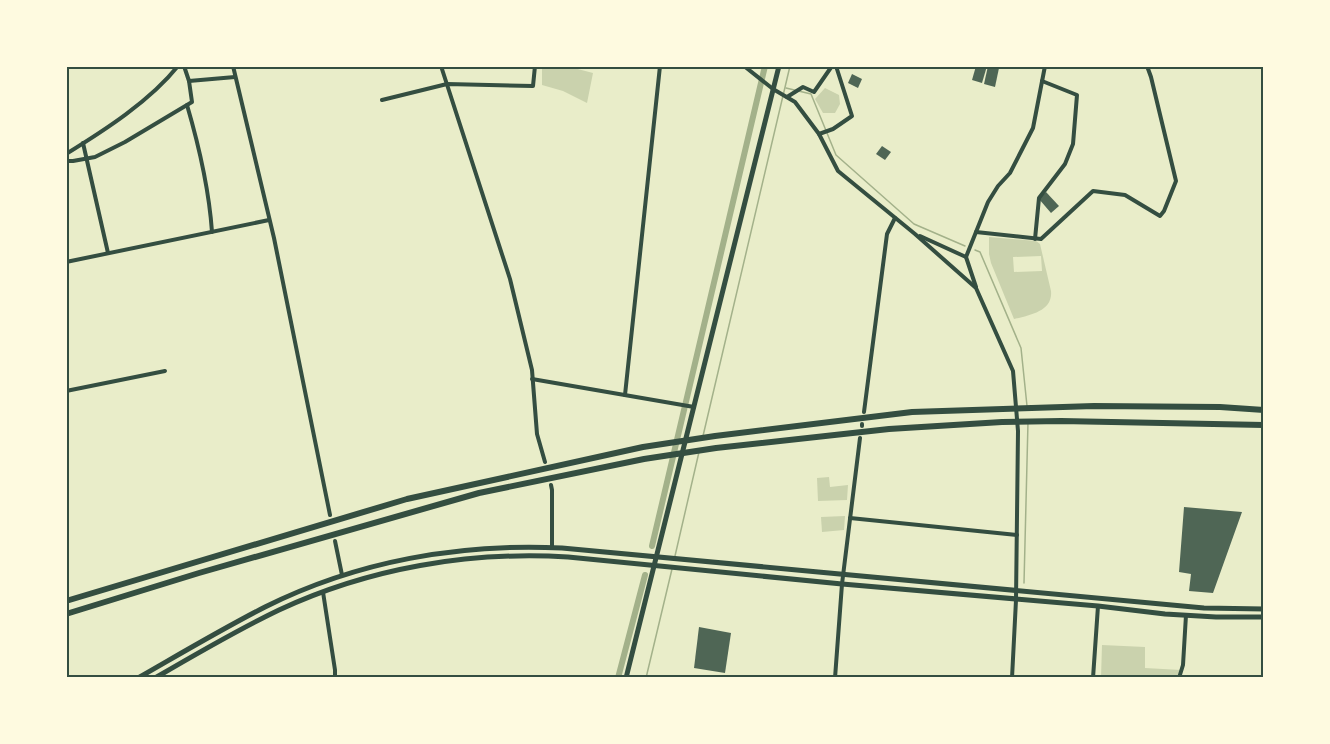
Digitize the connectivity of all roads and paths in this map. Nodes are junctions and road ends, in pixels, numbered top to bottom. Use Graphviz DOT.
graph roads {
  1 [pos="178,66"];
  2 [pos="184,66"];
  3 [pos="233,66"];
  4 [pos="441,66"];
  5 [pos="535,66"];
  6 [pos="660,66"];
  7 [pos="744,66"];
  8 [pos="779,66"];
  9 [pos="834,66"];
  10 [pos="1045,66"];
  11 [pos="1147,66"];
  12 [pos="235,77"];
  13 [pos="189,81"];
  14 [pos="1042,81"];
  15 [pos="447,84"];
  16 [pos="773,88"];
  17 [pos="787,97"];
  18 [pos="382,100"];
  19 [pos="187,105"];
  20 [pos="824,132"];
  21 [pos="83,143"];
  22 [pos="66,154"];
  23 [pos="87,159"];
  24 [pos="66,161"];
  25 [pos="895,218"];
  26 [pos="269,220"];
  27 [pos="212,232"];
  28 [pos="976,232"];
  29 [pos="915,234"];
  30 [pos="1035,239"];
  31 [pos="108,254"];
  32 [pos="966,257"];
  33 [pos="66,262"];
  34 [pos="976,288"];
  35 [pos="165,371"];
  36 [pos="532,379"];
  37 [pos="66,391"];
  38 [pos="625,395"];
  39 [pos="693,407"];
  40 [pos="1264,410"];
  41 [pos="864,412"];
  42 [pos="1264,425"];
  43 [pos="860,438"];
  44 [pos="545,462"];
  45 [pos="550,485"];
  46 [pos="330,515"];
  47 [pos="850,518"];
  48 [pos="1017,535"];
  49 [pos="335,541"];
  50 [pos="552,548"];
  51 [pos="656,558"];
  52 [pos="654,566"];
  53 [pos="342,575"];
  54 [pos="843,575"];
  55 [pos="842,584"];
  56 [pos="1017,591"];
  57 [pos="323,592"];
  58 [pos="66,600"];
  59 [pos="1016,600"];
  60 [pos="1098,606"];
  61 [pos="1264,609"];
  62 [pos="66,614"];
  63 [pos="1186,615"];
  64 [pos="1264,617"];
  65 [pos="138,678"];
  66 [pos="155,678"];
  67 [pos="335,678"];
  68 [pos="626,678"];
  69 [pos="835,678"];
  70 [pos="1012,678"];
  71 [pos="1094,678"];
  72 [pos="1179,678"];
  1 -- 21 [label="street"];
  2 -- 13 [label="street"];
  3 -- 12 [label="street"];
  4 -- 15 [label="street"];
  5 -- 15 [label="street"];
  6 -- 38 [label="street"];
  7 -- 16 [label="street"];
  8 -- 16 [label="main road"];
  9 -- 17 [label="street"];
  9 -- 20 [label="street"];
  10 -- 14 [label="street"];
  11 -- 30 [label="street"];
  12 -- 13 [label="street"];
  12 -- 26 [label="street"];
  13 -- 19 [label="street"];
  14 -- 28 [label="street"];
  14 -- 30 [label="street"];
  15 -- 18 [label="street"];
  15 -- 36 [label="street"];
  16 -- 17 [label="street"];
  16 -- 39 [label="main road"];
  17 -- 20 [label="street"];
  19 -- 23 [label="street"];
  19 -- 27 [label="street"];
  20 -- 25 [label="street"];
  21 -- 22 [label="street"];
  21 -- 23 [label="street"];
  23 -- 24 [label="street"];
  23 -- 31 [label="street"];
  25 -- 29 [label="street"];
  25 -- 41 [label="street"];
  26 -- 27 [label="street"];
  26 -- 46 [label="street"];
  27 -- 31 [label="street"];
  28 -- 30 [label="street"];
  28 -- 32 [label="street"];
  29 -- 32 [label="street"];
  29 -- 34 [label="street"];
  31 -- 33 [label="street"];
  32 -- 34 [label="street"];
  34 -- 48 [label="street"];
  35 -- 37 [label="street"];
  36 -- 38 [label="street"];
  36 -- 44 [label="street"];
  38 -- 39 [label="street"];
  39 -- 51 [label="main road"];
  40 -- 58 [label="highway"];
  42 -- 62 [label="highway"];
  43 -- 47 [label="street"];
  45 -- 50 [label="street"];
  47 -- 48 [label="street"];
  47 -- 54 [label="street"];
  48 -- 56 [label="street"];
  49 -- 53 [label="street"];
  50 -- 51 [label="main road"];
  50 -- 53 [label="main road"];
  51 -- 52 [label="main road"];
  51 -- 54 [label="main road"];
  52 -- 55 [label="main road"];
  52 -- 57 [label="main road"];
  52 -- 68 [label="main road"];
  53 -- 65 [label="main road"];
  54 -- 55 [label="street"];
  54 -- 56 [label="main road"];
  55 -- 59 [label="main road"];
  55 -- 69 [label="street"];
  56 -- 59 [label="street"];
  56 -- 61 [label="main road"];
  57 -- 66 [label="main road"];
  57 -- 67 [label="street"];
  59 -- 60 [label="main road"];
  59 -- 70 [label="street"];
  60 -- 63 [label="main road"];
  60 -- 71 [label="street"];
  63 -- 64 [label="main road"];
  63 -- 72 [label="street"];
}
